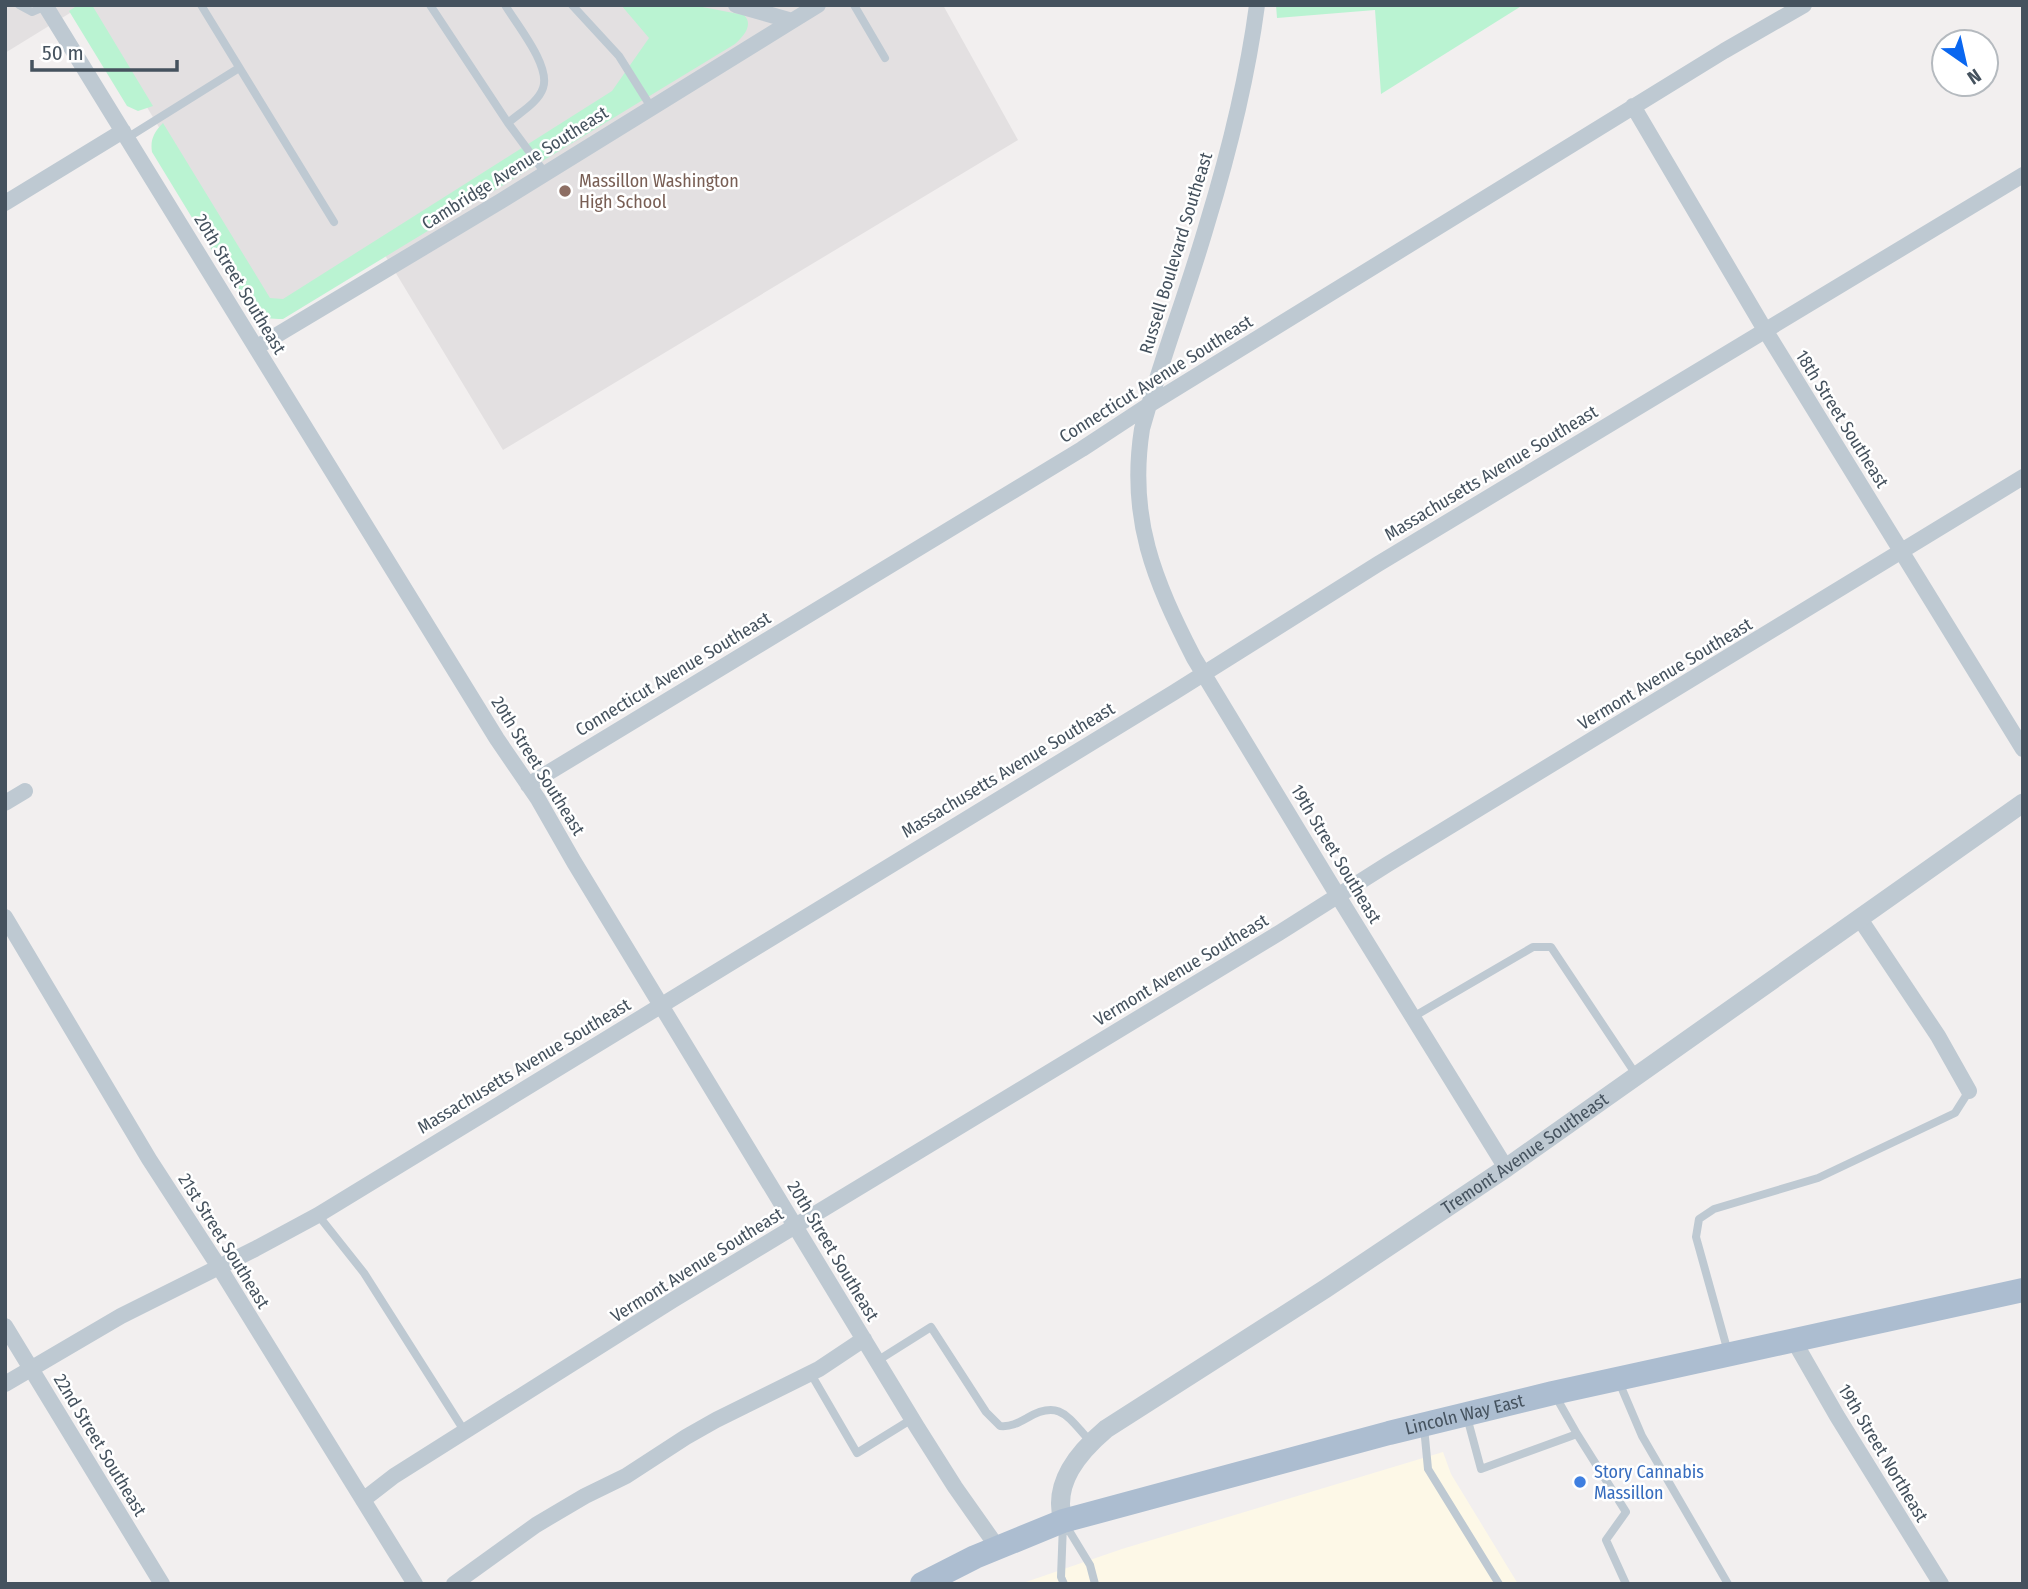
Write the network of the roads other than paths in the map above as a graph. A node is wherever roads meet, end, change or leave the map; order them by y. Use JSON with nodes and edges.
{"nodes":[{"id":1,"x":19,"y":5,"type":"edge"},
{"id":2,"x":201,"y":5,"type":"edge"},
{"id":3,"x":430,"y":5,"type":"edge"},
{"id":4,"x":505,"y":5,"type":"edge"},
{"id":5,"x":572,"y":5,"type":"edge"},
{"id":6,"x":736,"y":5,"type":"edge"},
{"id":7,"x":818,"y":5,"type":"edge"},
{"id":8,"x":854,"y":5,"type":"edge"},
{"id":9,"x":1257,"y":5,"type":"edge"},
{"id":10,"x":1804,"y":5,"type":"edge"},
{"id":11,"x":46,"y":6,"type":"edge"},
{"id":12,"x":792,"y":21,"type":"junction"},
{"id":13,"x":885,"y":58,"type":"dead end"},
{"id":14,"x":239,"y":68,"type":"junction"},
{"id":15,"x":1633,"y":106,"type":"junction"},
{"id":16,"x":651,"y":107,"type":"junction"},
{"id":17,"x":508,"y":122,"type":"junction"},
{"id":18,"x":125,"y":134,"type":"junction"},
{"id":19,"x":545,"y":173,"type":"junction"},
{"id":20,"x":2023,"y":175,"type":"edge"},
{"id":21,"x":5,"y":203,"type":"edge"},
{"id":22,"x":334,"y":222,"type":"dead end"},
{"id":23,"x":1765,"y":330,"type":"junction"},
{"id":24,"x":257,"y":347,"type":"junction"},
{"id":25,"x":1149,"y":405,"type":"junction"},
{"id":26,"x":2023,"y":477,"type":"edge"},
{"id":27,"x":1148,"y":552,"type":"joint"},
{"id":28,"x":1901,"y":552,"type":"junction"},
{"id":29,"x":1203,"y":673,"type":"junction"},
{"id":30,"x":2023,"y":749,"type":"edge"},
{"id":31,"x":528,"y":785,"type":"junction"},
{"id":32,"x":24,"y":791,"type":"dead end"},
{"id":33,"x":5,"y":803,"type":"edge"},
{"id":34,"x":2023,"y":803,"type":"edge"},
{"id":35,"x":1338,"y":896,"type":"junction"},
{"id":36,"x":5,"y":917,"type":"edge"},
{"id":37,"x":1860,"y":919,"type":"junction"},
{"id":38,"x":662,"y":1004,"type":"junction"},
{"id":39,"x":1413,"y":1017,"type":"junction"},
{"id":40,"x":1637,"y":1076,"type":"junction"},
{"id":41,"x":1969,"y":1091,"type":"joint"},
{"id":42,"x":1506,"y":1168,"type":"junction"},
{"id":43,"x":318,"y":1214,"type":"junction"},
{"id":44,"x":796,"y":1227,"type":"junction"},
{"id":45,"x":219,"y":1267,"type":"junction"},
{"id":46,"x":2023,"y":1290,"type":"edge"},
{"id":47,"x":5,"y":1326,"type":"edge"},
{"id":48,"x":864,"y":1339,"type":"junction"},
{"id":49,"x":1794,"y":1341,"type":"junction"},
{"id":50,"x":1728,"y":1355,"type":"junction"},
{"id":51,"x":877,"y":1361,"type":"junction"},
{"id":52,"x":32,"y":1369,"type":"junction"},
{"id":53,"x":811,"y":1374,"type":"junction"},
{"id":54,"x":1618,"y":1379,"type":"junction"},
{"id":55,"x":5,"y":1384,"type":"edge"},
{"id":56,"x":1553,"y":1393,"type":"junction"},
{"id":57,"x":1466,"y":1414,"type":"junction"},
{"id":58,"x":912,"y":1419,"type":"junction"},
{"id":59,"x":1424,"y":1424,"type":"junction"},
{"id":60,"x":465,"y":1432,"type":"junction"},
{"id":61,"x":1577,"y":1434,"type":"junction"},
{"id":62,"x":1091,"y":1443,"type":"junction"},
{"id":63,"x":363,"y":1500,"type":"junction"},
{"id":64,"x":1063,"y":1521,"type":"junction"},
{"id":65,"x":998,"y":1548,"type":"junction"},
{"id":66,"x":162,"y":1584,"type":"edge"},
{"id":67,"x":415,"y":1584,"type":"edge"},
{"id":68,"x":454,"y":1584,"type":"edge"},
{"id":69,"x":922,"y":1584,"type":"edge"},
{"id":70,"x":1064,"y":1584,"type":"edge"},
{"id":71,"x":1095,"y":1584,"type":"edge"},
{"id":72,"x":1499,"y":1584,"type":"edge"},
{"id":73,"x":1626,"y":1584,"type":"edge"},
{"id":74,"x":1728,"y":1584,"type":"edge"},
{"id":75,"x":1941,"y":1584,"type":"edge"}],
"edges":[{"from":1,"to":11,"type":"lane"},
{"from":2,"to":14,"type":"lane"},
{"from":3,"to":17,"type":"lane"},
{"from":4,"to":17,"type":"lane"},
{"from":5,"to":16,"type":"lane"},
{"from":6,"to":12,"type":"street"},
{"from":7,"to":12,"type":"street"},
{"from":8,"to":13,"type":"lane"},
{"from":9,"to":25,"type":"street","name":"Russell Boulevard Southeast"},
{"from":10,"to":15,"type":"street","name":"Connecticut Avenue Southeast"},
{"from":11,"to":18,"type":"street","name":"20th Street Southeast"},
{"from":12,"to":16,"type":"street","name":"Cambridge Avenue Southeast"},
{"from":14,"to":18,"type":"lane"},
{"from":14,"to":22,"type":"lane"},
{"from":15,"to":23,"type":"street","name":"18th Street Southeast"},
{"from":15,"to":25,"type":"street","name":"Connecticut Avenue Southeast"},
{"from":16,"to":19,"type":"street","name":"Cambridge Avenue Southeast"},
{"from":17,"to":19,"type":"lane"},
{"from":18,"to":21,"type":"street"},
{"from":18,"to":24,"type":"street","name":"20th Street Southeast"},
{"from":19,"to":24,"type":"street","name":"Cambridge Avenue Southeast"},
{"from":20,"to":23,"type":"street","name":"Massachusetts Avenue Southeast"},
{"from":23,"to":28,"type":"street","name":"18th Street Southeast"},
{"from":23,"to":29,"type":"street","name":"Massachusetts Avenue Southeast"},
{"from":24,"to":31,"type":"street","name":"20th Street Southeast"},
{"from":25,"to":27,"type":"street","name":"Russell Boulevard Southeast"},
{"from":25,"to":31,"type":"street","name":"Connecticut Avenue Southeast"},
{"from":26,"to":28,"type":"street","name":"Vermont Avenue Southeast"},
{"from":27,"to":29,"type":"street","name":"19th Street Southeast"},
{"from":28,"to":30,"type":"street","name":"18th Street Southeast"},
{"from":28,"to":35,"type":"street","name":"Vermont Avenue Southeast"},
{"from":29,"to":35,"type":"street","name":"19th Street Southeast"},
{"from":29,"to":38,"type":"street","name":"Massachusetts Avenue Southeast"},
{"from":31,"to":38,"type":"street","name":"20th Street Southeast"},
{"from":32,"to":33,"type":"street"},
{"from":34,"to":37,"type":"street","name":"Tremont Avenue Southeast"},
{"from":35,"to":39,"type":"street","name":"19th Street Southeast"},
{"from":35,"to":44,"type":"street","name":"Vermont Avenue Southeast"},
{"from":36,"to":45,"type":"street","name":"21st Street Southeast"},
{"from":37,"to":40,"type":"street","name":"Tremont Avenue Southeast"},
{"from":37,"to":41,"type":"street"},
{"from":38,"to":43,"type":"street","name":"Massachusetts Avenue Southeast"},
{"from":38,"to":44,"type":"street","name":"20th Street Southeast"},
{"from":39,"to":40,"type":"lane"},
{"from":39,"to":42,"type":"street","name":"19th Street Southeast"},
{"from":40,"to":42,"type":"street","name":"Tremont Avenue Southeast"},
{"from":41,"to":50,"type":"lane"},
{"from":42,"to":62,"type":"street","name":"Tremont Avenue Southeast"},
{"from":43,"to":45,"type":"street","name":"Massachusetts Avenue Southeast"},
{"from":43,"to":60,"type":"lane"},
{"from":44,"to":48,"type":"street","name":"20th Street Southeast"},
{"from":44,"to":60,"type":"street","name":"Vermont Avenue Southeast"},
{"from":45,"to":52,"type":"street","name":"Massachusetts Avenue Southeast"},
{"from":45,"to":63,"type":"street","name":"21st Street Southeast"},
{"from":46,"to":49,"type":"main road","name":"Lincoln Way East"},
{"from":47,"to":52,"type":"street","name":"22nd Street Southeast"},
{"from":48,"to":51,"type":"street","name":"20th Street Southeast"},
{"from":48,"to":53,"type":"street"},
{"from":49,"to":50,"type":"main road","name":"Lincoln Way East"},
{"from":49,"to":75,"type":"street","name":"19th Street Northeast"},
{"from":50,"to":54,"type":"main road","name":"Lincoln Way East"},
{"from":51,"to":58,"type":"street","name":"20th Street Southeast"},
{"from":51,"to":62,"type":"lane"},
{"from":52,"to":55,"type":"street","name":"Massachusetts Avenue Southeast"},
{"from":52,"to":66,"type":"street","name":"22nd Street Southeast"},
{"from":53,"to":58,"type":"lane"},
{"from":53,"to":68,"type":"street"},
{"from":54,"to":56,"type":"main road","name":"Lincoln Way East"},
{"from":54,"to":74,"type":"lane"},
{"from":56,"to":57,"type":"main road","name":"Lincoln Way East"},
{"from":56,"to":61,"type":"lane"},
{"from":57,"to":59,"type":"main road","name":"Lincoln Way East"},
{"from":57,"to":61,"type":"lane"},
{"from":58,"to":65,"type":"street","name":"20th Street Southeast"},
{"from":59,"to":64,"type":"main road","name":"Lincoln Way East"},
{"from":59,"to":72,"type":"lane"},
{"from":60,"to":63,"type":"street","name":"Vermont Avenue Southeast"},
{"from":61,"to":73,"type":"lane"},
{"from":62,"to":64,"type":"street","name":"Tremont Avenue Southeast"},
{"from":63,"to":67,"type":"street","name":"21st Street Southeast"},
{"from":64,"to":65,"type":"main road","name":"Lincoln Way East"},
{"from":64,"to":70,"type":"lane"},
{"from":64,"to":71,"type":"lane"},
{"from":65,"to":69,"type":"main road","name":"Lincoln Way East"}]}
